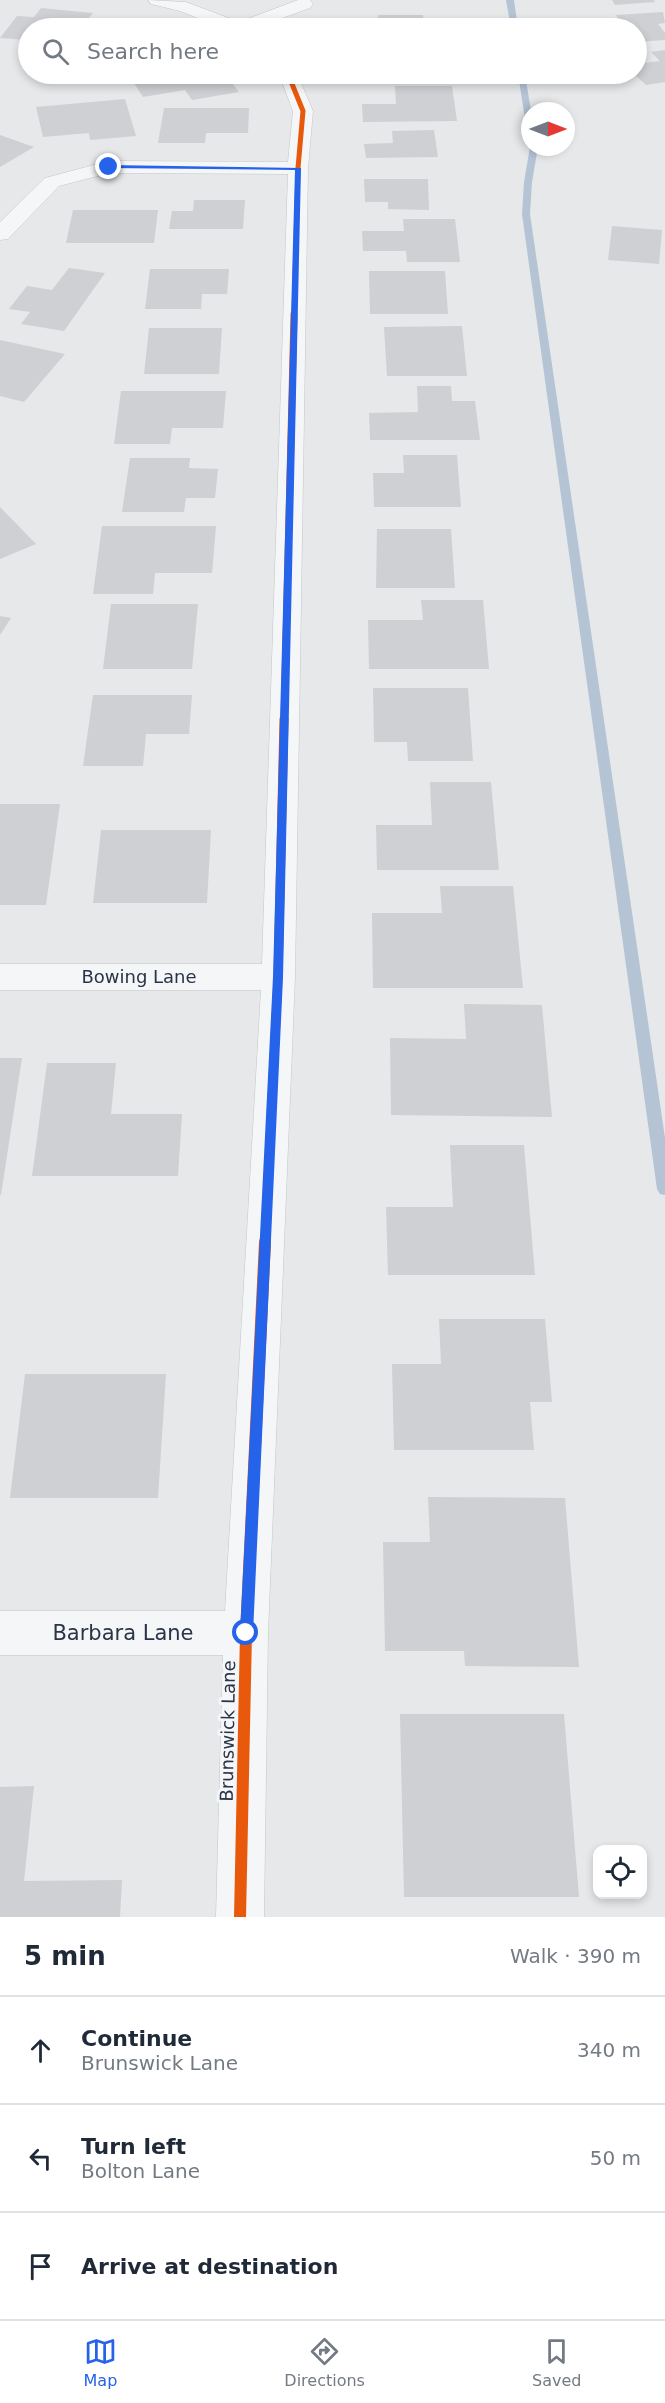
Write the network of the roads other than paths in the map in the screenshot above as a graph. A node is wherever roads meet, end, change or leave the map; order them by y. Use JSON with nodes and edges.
{"nodes":[{"id":1,"x":157,"y":0,"type":"edge"},
{"id":2,"x":304,"y":4,"type":"dead end"},
{"id":3,"x":214,"y":18,"type":"edge"},
{"id":4,"x":266,"y":18,"type":"edge"},
{"id":5,"x":292,"y":84,"type":"edge"},
{"id":6,"x":298,"y":168,"type":"junction"},
{"id":7,"x":0,"y":234,"type":"edge"},
{"id":8,"x":0,"y":976,"type":"edge"},
{"id":9,"x":278,"y":977,"type":"junction"},
{"id":10,"x":0,"y":1633,"type":"edge"},
{"id":11,"x":246,"y":1633,"type":"junction"},
{"id":12,"x":240,"y":1917,"type":"edge"}],
"edges":[{"from":1,"to":3,"type":"street"},
{"from":2,"to":4,"type":"street"},
{"from":5,"to":6,"type":"street","name":"Brunswick Lane"},
{"from":6,"to":7,"type":"street"},
{"from":6,"to":9,"type":"street","name":"Brunswick Lane"},
{"from":8,"to":9,"type":"street","name":"Bowing Lane"},
{"from":9,"to":11,"type":"street","name":"Brunswick Lane"},
{"from":10,"to":11,"type":"street","name":"Barbara Lane"},
{"from":11,"to":12,"type":"street","name":"Brunswick Lane"}]}
